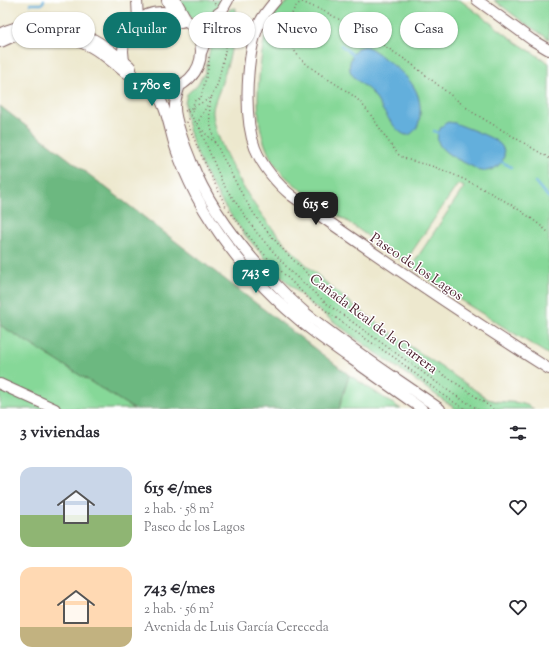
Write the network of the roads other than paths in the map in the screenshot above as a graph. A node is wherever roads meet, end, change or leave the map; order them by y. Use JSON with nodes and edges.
{"nodes":[{"id":1,"x":137,"y":0,"type":"edge"},
{"id":2,"x":171,"y":0,"type":"edge"},
{"id":3,"x":276,"y":0,"type":"edge"},
{"id":4,"x":477,"y":0,"type":"edge"},
{"id":5,"x":224,"y":6,"type":"edge"},
{"id":6,"x":138,"y":12,"type":"edge"},
{"id":7,"x":181,"y":18,"type":"edge"},
{"id":8,"x":185,"y":20,"type":"junction"},
{"id":9,"x":0,"y":38,"type":"edge"},
{"id":10,"x":123,"y":48,"type":"edge"},
{"id":11,"x":549,"y":50,"type":"edge"},
{"id":12,"x":205,"y":55,"type":"junction"},
{"id":13,"x":127,"y":69,"type":"junction"},
{"id":14,"x":180,"y":85,"type":"junction"},
{"id":15,"x":152,"y":88,"type":"junction"},
{"id":16,"x":549,"y":369,"type":"edge"},
{"id":17,"x":0,"y":384,"type":"edge"},
{"id":18,"x":55,"y":409,"type":"edge"},
{"id":19,"x":422,"y":409,"type":"edge"},
{"id":20,"x":440,"y":409,"type":"edge"}],
"edges":[{"from":1,"to":6,"type":"street"},
{"from":2,"to":8,"type":"highway"},
{"from":3,"to":16,"type":"street","name":"Paseo de los Lagos"},
{"from":4,"to":11,"type":"street"},
{"from":5,"to":8,"type":"street"},
{"from":5,"to":12,"type":"street"},
{"from":7,"to":8,"type":"street"},
{"from":8,"to":12,"type":"street"},
{"from":9,"to":13,"type":"highway"},
{"from":10,"to":13,"type":"street"},
{"from":12,"to":14,"type":"street"},
{"from":13,"to":15,"type":"street"},
{"from":14,"to":15,"type":"street"},
{"from":14,"to":20,"type":"street"},
{"from":15,"to":19,"type":"street"},
{"from":17,"to":18,"type":"street"}]}
